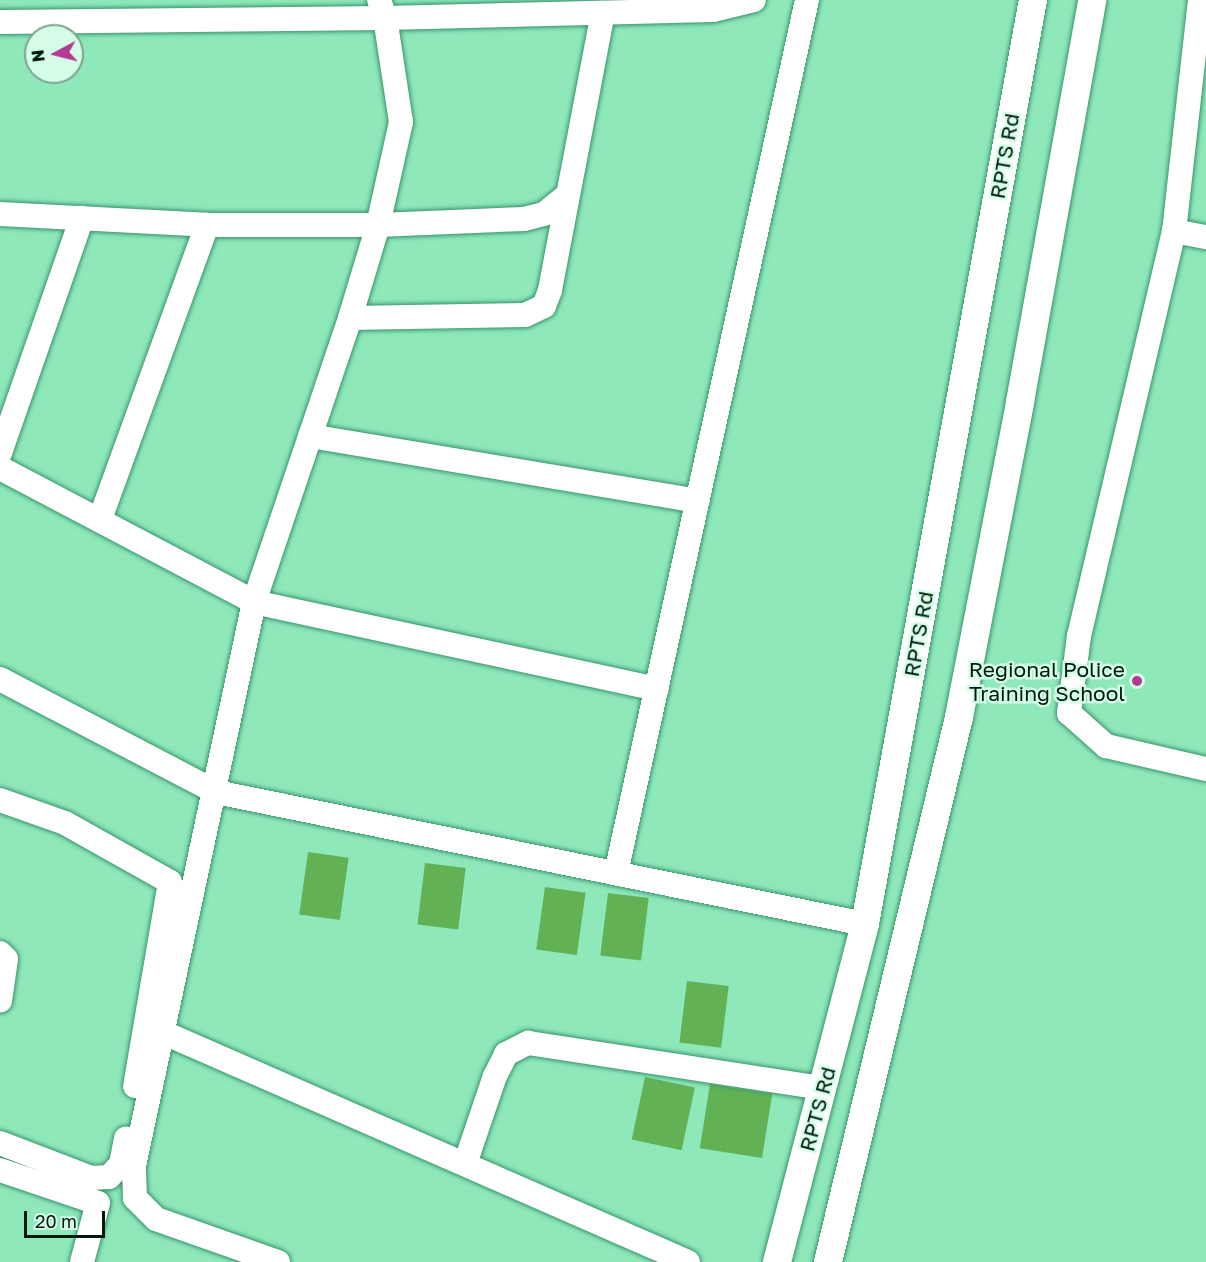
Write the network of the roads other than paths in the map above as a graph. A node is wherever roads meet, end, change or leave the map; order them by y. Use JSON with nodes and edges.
{"nodes":[{"id":1,"x":754,"y":0,"type":"edge"},
{"id":2,"x":807,"y":0,"type":"edge"},
{"id":3,"x":1033,"y":0,"type":"edge"},
{"id":4,"x":1092,"y":0,"type":"edge"},
{"id":5,"x":1200,"y":0,"type":"edge"},
{"id":6,"x":712,"y":5,"type":"edge"},
{"id":7,"x":382,"y":9,"type":"edge"},
{"id":8,"x":51,"y":11,"type":"edge"},
{"id":9,"x":603,"y":13,"type":"junction"},
{"id":10,"x":0,"y":22,"type":"edge"},
{"id":11,"x":566,"y":196,"type":"junction"},
{"id":12,"x":0,"y":214,"type":"edge"},
{"id":13,"x":82,"y":218,"type":"junction"},
{"id":14,"x":207,"y":225,"type":"junction"},
{"id":15,"x":378,"y":225,"type":"junction"},
{"id":16,"x":1174,"y":231,"type":"junction"},
{"id":17,"x":1206,"y":237,"type":"edge"},
{"id":18,"x":350,"y":318,"type":"junction"},
{"id":19,"x":310,"y":436,"type":"junction"},
{"id":20,"x":0,"y":453,"type":"edge"},
{"id":21,"x":0,"y":468,"type":"edge"},
{"id":22,"x":698,"y":501,"type":"junction"},
{"id":23,"x":100,"y":519,"type":"junction"},
{"id":24,"x":254,"y":602,"type":"junction"},
{"id":25,"x":0,"y":679,"type":"edge"},
{"id":26,"x":657,"y":689,"type":"junction"},
{"id":27,"x":1206,"y":769,"type":"edge"},
{"id":28,"x":216,"y":792,"type":"junction"},
{"id":29,"x":0,"y":800,"type":"edge"},
{"id":30,"x":616,"y":873,"type":"junction"},
{"id":31,"x":179,"y":904,"type":"junction"},
{"id":32,"x":865,"y":924,"type":"junction"},
{"id":33,"x":0,"y":953,"type":"edge"},
{"id":34,"x":0,"y":1001,"type":"edge"},
{"id":35,"x":154,"y":1030,"type":"junction"},
{"id":36,"x":822,"y":1088,"type":"junction"},
{"id":37,"x":0,"y":1143,"type":"edge"},
{"id":38,"x":465,"y":1164,"type":"junction"},
{"id":39,"x":0,"y":1170,"type":"edge"},
{"id":40,"x":82,"y":1262,"type":"edge"},
{"id":41,"x":278,"y":1262,"type":"edge"},
{"id":42,"x":777,"y":1262,"type":"edge"},
{"id":43,"x":828,"y":1262,"type":"edge"}],
"edges":[{"from":1,"to":6,"type":"street"},
{"from":2,"to":22,"type":"street"},
{"from":3,"to":32,"type":"street","name":"RPTS Rd"},
{"from":4,"to":43,"type":"street"},
{"from":5,"to":16,"type":"street"},
{"from":6,"to":9,"type":"street"},
{"from":7,"to":8,"type":"street"},
{"from":7,"to":9,"type":"street"},
{"from":7,"to":15,"type":"street"},
{"from":8,"to":10,"type":"street"},
{"from":9,"to":11,"type":"street"},
{"from":11,"to":15,"type":"street"},
{"from":11,"to":18,"type":"street"},
{"from":12,"to":13,"type":"street"},
{"from":13,"to":14,"type":"street"},
{"from":13,"to":20,"type":"street"},
{"from":14,"to":15,"type":"street"},
{"from":14,"to":23,"type":"street"},
{"from":15,"to":18,"type":"street"},
{"from":16,"to":17,"type":"street"},
{"from":16,"to":27,"type":"street"},
{"from":18,"to":19,"type":"street"},
{"from":19,"to":22,"type":"street"},
{"from":19,"to":24,"type":"street"},
{"from":21,"to":23,"type":"street"},
{"from":22,"to":26,"type":"street"},
{"from":23,"to":24,"type":"street"},
{"from":24,"to":26,"type":"street"},
{"from":24,"to":28,"type":"street"},
{"from":25,"to":28,"type":"street"},
{"from":26,"to":30,"type":"street"},
{"from":28,"to":30,"type":"street"},
{"from":28,"to":31,"type":"street"},
{"from":29,"to":31,"type":"street"},
{"from":30,"to":32,"type":"street"},
{"from":31,"to":35,"type":"street"},
{"from":32,"to":36,"type":"street","name":"RPTS Rd"},
{"from":33,"to":34,"type":"street"},
{"from":35,"to":37,"type":"street"},
{"from":35,"to":38,"type":"street"},
{"from":35,"to":38,"type":"street"},
{"from":35,"to":41,"type":"street"},
{"from":36,"to":38,"type":"street"},
{"from":36,"to":42,"type":"street","name":"RPTS Rd"},
{"from":39,"to":40,"type":"street"}]}
